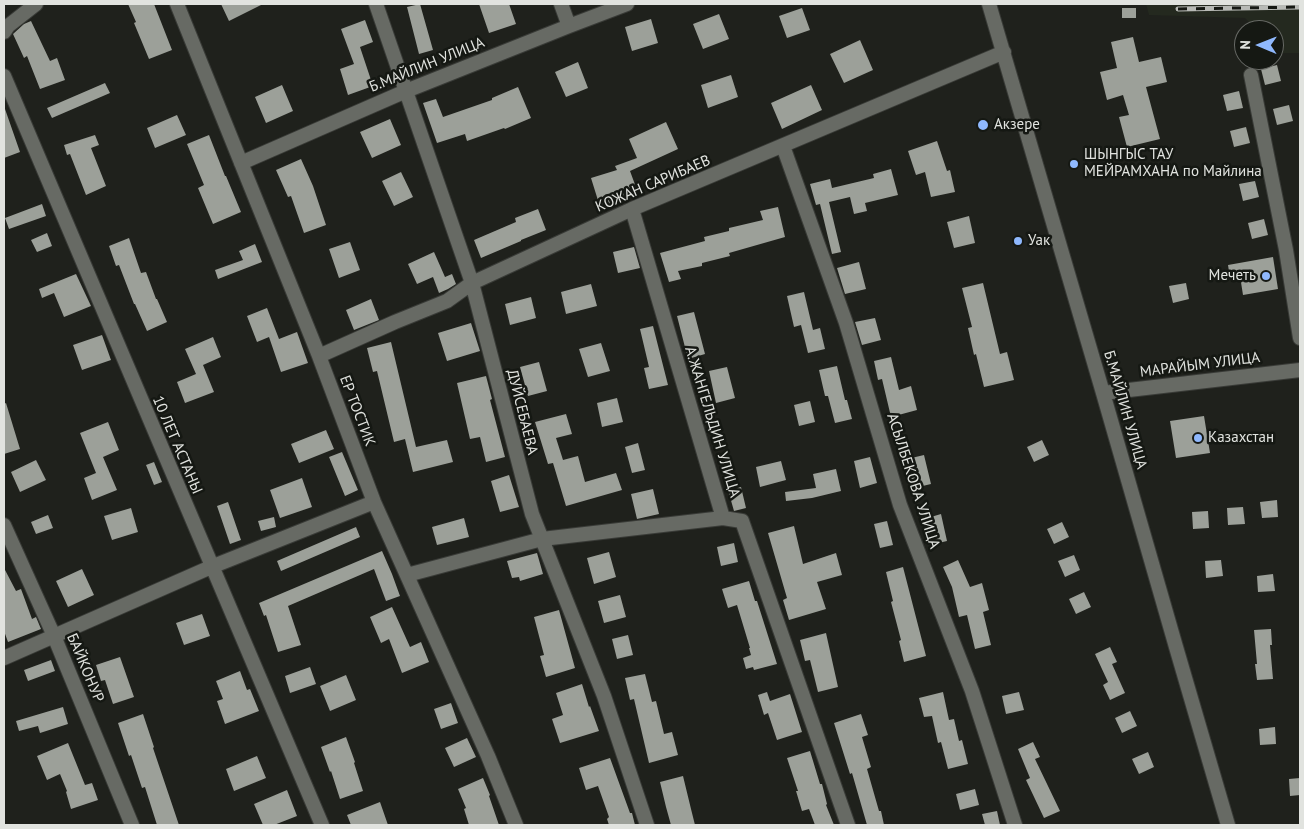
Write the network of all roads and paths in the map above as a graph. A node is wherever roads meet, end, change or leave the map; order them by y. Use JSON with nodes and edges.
{"nodes":[{"id":1,"x":36,"y":4,"type":"edge"},
{"id":2,"x":177,"y":4,"type":"edge"},
{"id":3,"x":376,"y":4,"type":"edge"},
{"id":4,"x":561,"y":4,"type":"edge"},
{"id":5,"x":627,"y":4,"type":"edge"},
{"id":6,"x":989,"y":4,"type":"edge"},
{"id":7,"x":569,"y":26,"type":"junction"},
{"id":8,"x":4,"y":32,"type":"edge"},
{"id":9,"x":1004,"y":52,"type":"junction"},
{"id":10,"x":1251,"y":75,"type":"dead end"},
{"id":11,"x":4,"y":76,"type":"edge"},
{"id":12,"x":406,"y":90,"type":"junction"},
{"id":13,"x":783,"y":146,"type":"junction"},
{"id":14,"x":241,"y":163,"type":"junction"},
{"id":15,"x":632,"y":209,"type":"junction"},
{"id":16,"x":472,"y":283,"type":"junction"},
{"id":17,"x":1300,"y":338,"type":"edge"},
{"id":18,"x":320,"y":356,"type":"junction"},
{"id":19,"x":1300,"y":370,"type":"edge"},
{"id":20,"x":1104,"y":393,"type":"junction"},
{"id":21,"x":374,"y":502,"type":"junction"},
{"id":22,"x":723,"y":518,"type":"junction"},
{"id":23,"x":4,"y":525,"type":"edge"},
{"id":24,"x":542,"y":539,"type":"junction"},
{"id":25,"x":212,"y":567,"type":"junction"},
{"id":26,"x":407,"y":575,"type":"junction"},
{"id":27,"x":54,"y":636,"type":"junction"},
{"id":28,"x":4,"y":658,"type":"edge"},
{"id":29,"x":132,"y":825,"type":"edge"},
{"id":30,"x":322,"y":825,"type":"edge"},
{"id":31,"x":516,"y":825,"type":"edge"},
{"id":32,"x":647,"y":825,"type":"edge"},
{"id":33,"x":848,"y":825,"type":"edge"},
{"id":34,"x":1015,"y":825,"type":"edge"},
{"id":35,"x":1228,"y":825,"type":"edge"}],
"edges":[{"from":1,"to":8,"type":"street"},
{"from":2,"to":14,"type":"street","name":"ЕР ТОСТИК"},
{"from":3,"to":12,"type":"street","name":"ДУЙСЕБАЕВА"},
{"from":4,"to":7,"type":"street"},
{"from":5,"to":7,"type":"street","name":"Б.МАЙЛИН УЛИЦА"},
{"from":6,"to":9,"type":"street","name":"Б.МАЙЛИН УЛИЦА"},
{"from":7,"to":12,"type":"street","name":"Б.МАЙЛИН УЛИЦА"},
{"from":9,"to":13,"type":"street","name":"КОЖАН САРИБАЕВ"},
{"from":9,"to":20,"type":"street","name":"Б.МАЙЛИН УЛИЦА"},
{"from":10,"to":17,"type":"street"},
{"from":11,"to":25,"type":"street","name":"10 ЛЕТ АСТАНЫ"},
{"from":12,"to":14,"type":"street","name":"Б.МАЙЛИН УЛИЦА"},
{"from":12,"to":16,"type":"street","name":"ДУЙСЕБАЕВА"},
{"from":13,"to":15,"type":"street","name":"КОЖАН САРИБАЕВ"},
{"from":13,"to":34,"type":"street","name":"АСЫЛБЕКОВА УЛИЦА"},
{"from":14,"to":18,"type":"street","name":"ЕР ТОСТИК"},
{"from":15,"to":16,"type":"street","name":"КОЖАН САРИБАЕВ"},
{"from":15,"to":22,"type":"street","name":"А.ЖАНГЕЛЬДИН УЛИЦА"},
{"from":16,"to":18,"type":"street","name":"КОЖАН САРИБАЕВ"},
{"from":16,"to":24,"type":"street","name":"ДУЙСЕБАЕВА"},
{"from":18,"to":21,"type":"street","name":"ЕР ТОСТИК"},
{"from":19,"to":20,"type":"street","name":"МАРАЙЫМ УЛИЦА"},
{"from":20,"to":35,"type":"street","name":"Б.МАЙЛИН УЛИЦА"},
{"from":21,"to":25,"type":"street"},
{"from":21,"to":26,"type":"street","name":"ЕР ТОСТИК"},
{"from":22,"to":24,"type":"street"},
{"from":22,"to":33,"type":"street","name":"А.ЖАНГЕЛЬДИН УЛИЦА"},
{"from":23,"to":27,"type":"street","name":"БАЙКОНУР"},
{"from":24,"to":26,"type":"street"},
{"from":24,"to":32,"type":"street","name":"ДУЙСЕБАЕВА"},
{"from":25,"to":27,"type":"street"},
{"from":25,"to":30,"type":"street","name":"10 ЛЕТ АСТАНЫ"},
{"from":26,"to":31,"type":"street","name":"ЕР ТОСТИК"},
{"from":27,"to":28,"type":"street"},
{"from":27,"to":29,"type":"street","name":"БАЙКОНУР"}]}
